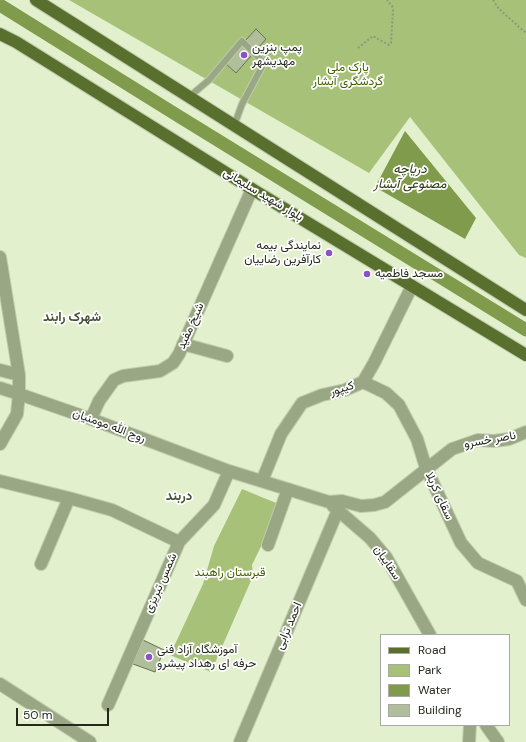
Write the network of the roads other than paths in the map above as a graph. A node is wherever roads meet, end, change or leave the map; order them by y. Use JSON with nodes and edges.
{"nodes":[{"id":1,"x":36,"y":0,"type":"edge"},
{"id":2,"x":0,"y":30,"type":"edge"},
{"id":3,"x":0,"y":34,"type":"edge"},
{"id":4,"x":16,"y":42,"type":"junction"},
{"id":5,"x":189,"y":97,"type":"junction"},
{"id":6,"x":234,"y":126,"type":"junction"},
{"id":7,"x":252,"y":189,"type":"junction"},
{"id":8,"x":0,"y":257,"type":"edge"},
{"id":9,"x":412,"y":286,"type":"junction"},
{"id":10,"x":526,"y":310,"type":"edge"},
{"id":11,"x":183,"y":344,"type":"junction"},
{"id":12,"x":526,"y":355,"type":"edge"},
{"id":13,"x":227,"y":356,"type":"dead end"},
{"id":14,"x":0,"y":370,"type":"edge"},
{"id":15,"x":19,"y":375,"type":"junction"},
{"id":16,"x":363,"y":382,"type":"junction"},
{"id":17,"x":0,"y":390,"type":"edge"},
{"id":18,"x":19,"y":394,"type":"junction"},
{"id":19,"x":90,"y":419,"type":"junction"},
{"id":20,"x":526,"y":432,"type":"edge"},
{"id":21,"x":0,"y":444,"type":"edge"},
{"id":22,"x":426,"y":468,"type":"junction"},
{"id":23,"x":229,"y":471,"type":"junction"},
{"id":24,"x":0,"y":481,"type":"edge"},
{"id":25,"x":262,"y":481,"type":"junction"},
{"id":26,"x":288,"y":489,"type":"junction"},
{"id":27,"x":69,"y":498,"type":"junction"},
{"id":28,"x":329,"y":502,"type":"junction"},
{"id":29,"x":338,"y":510,"type":"junction"},
{"id":30,"x":179,"y":542,"type":"junction"},
{"id":31,"x":268,"y":545,"type":"dead end"},
{"id":32,"x":41,"y":564,"type":"dead end"},
{"id":33,"x":526,"y":600,"type":"edge"},
{"id":34,"x":429,"y":634,"type":"edge"},
{"id":35,"x":0,"y":684,"type":"edge"},
{"id":36,"x":108,"y":705,"type":"dead end"},
{"id":37,"x":470,"y":726,"type":"edge"},
{"id":38,"x":487,"y":726,"type":"edge"},
{"id":39,"x":90,"y":742,"type":"edge"},
{"id":40,"x":240,"y":742,"type":"edge"},
{"id":41,"x":469,"y":742,"type":"edge"},
{"id":42,"x":498,"y":742,"type":"edge"}],
"edges":[{"from":1,"to":5,"type":"main road"},
{"from":2,"to":4,"type":"main road"},
{"from":3,"to":4,"type":"main road","name":"بلوار شهید سلیمانی"},
{"from":4,"to":7,"type":"main road","name":"بلوار شهید سلیمانی"},
{"from":5,"to":6,"type":"main road"},
{"from":5,"to":6,"type":"lane"},
{"from":6,"to":10,"type":"main road"},
{"from":7,"to":9,"type":"main road","name":"بلوار شهید سلیمانی"},
{"from":7,"to":11,"type":"street","name":"شیخ مفید"},
{"from":8,"to":15,"type":"street"},
{"from":9,"to":12,"type":"main road","name":"بلوار شهید سلیمانی"},
{"from":9,"to":16,"type":"street","name":"کیپور"},
{"from":11,"to":13,"type":"street"},
{"from":11,"to":19,"type":"street","name":"شیخ مفید"},
{"from":14,"to":15,"type":"street"},
{"from":15,"to":18,"type":"street"},
{"from":16,"to":22,"type":"street","name":"سقای کربلا"},
{"from":16,"to":25,"type":"street","name":"کیپور"},
{"from":17,"to":18,"type":"street","name":"روح الله مومنیان"},
{"from":18,"to":19,"type":"street","name":"روح الله مومنیان"},
{"from":18,"to":21,"type":"street"},
{"from":19,"to":23,"type":"street","name":"روح الله مومنیان"},
{"from":20,"to":22,"type":"street","name":"ناصر خسرو"},
{"from":22,"to":28,"type":"street","name":"ناصر خسرو"},
{"from":22,"to":33,"type":"street","name":"سقای کربلا"},
{"from":23,"to":25,"type":"street","name":"روح الله مومنیان"},
{"from":23,"to":30,"type":"street","name":"شمس تبریزی"},
{"from":24,"to":27,"type":"street"},
{"from":25,"to":26,"type":"street","name":"روح الله مومنیان"},
{"from":26,"to":28,"type":"street","name":"روح الله مومنیان"},
{"from":26,"to":31,"type":"street"},
{"from":27,"to":30,"type":"street"},
{"from":27,"to":32,"type":"street"},
{"from":28,"to":29,"type":"street","name":"سقاییان"},
{"from":29,"to":34,"type":"street","name":"سقاییان"},
{"from":29,"to":40,"type":"street","name":"احمد ترابی"},
{"from":30,"to":36,"type":"street","name":"شمس تبریزی"},
{"from":35,"to":39,"type":"street"},
{"from":37,"to":41,"type":"street"},
{"from":38,"to":42,"type":"street"}]}
